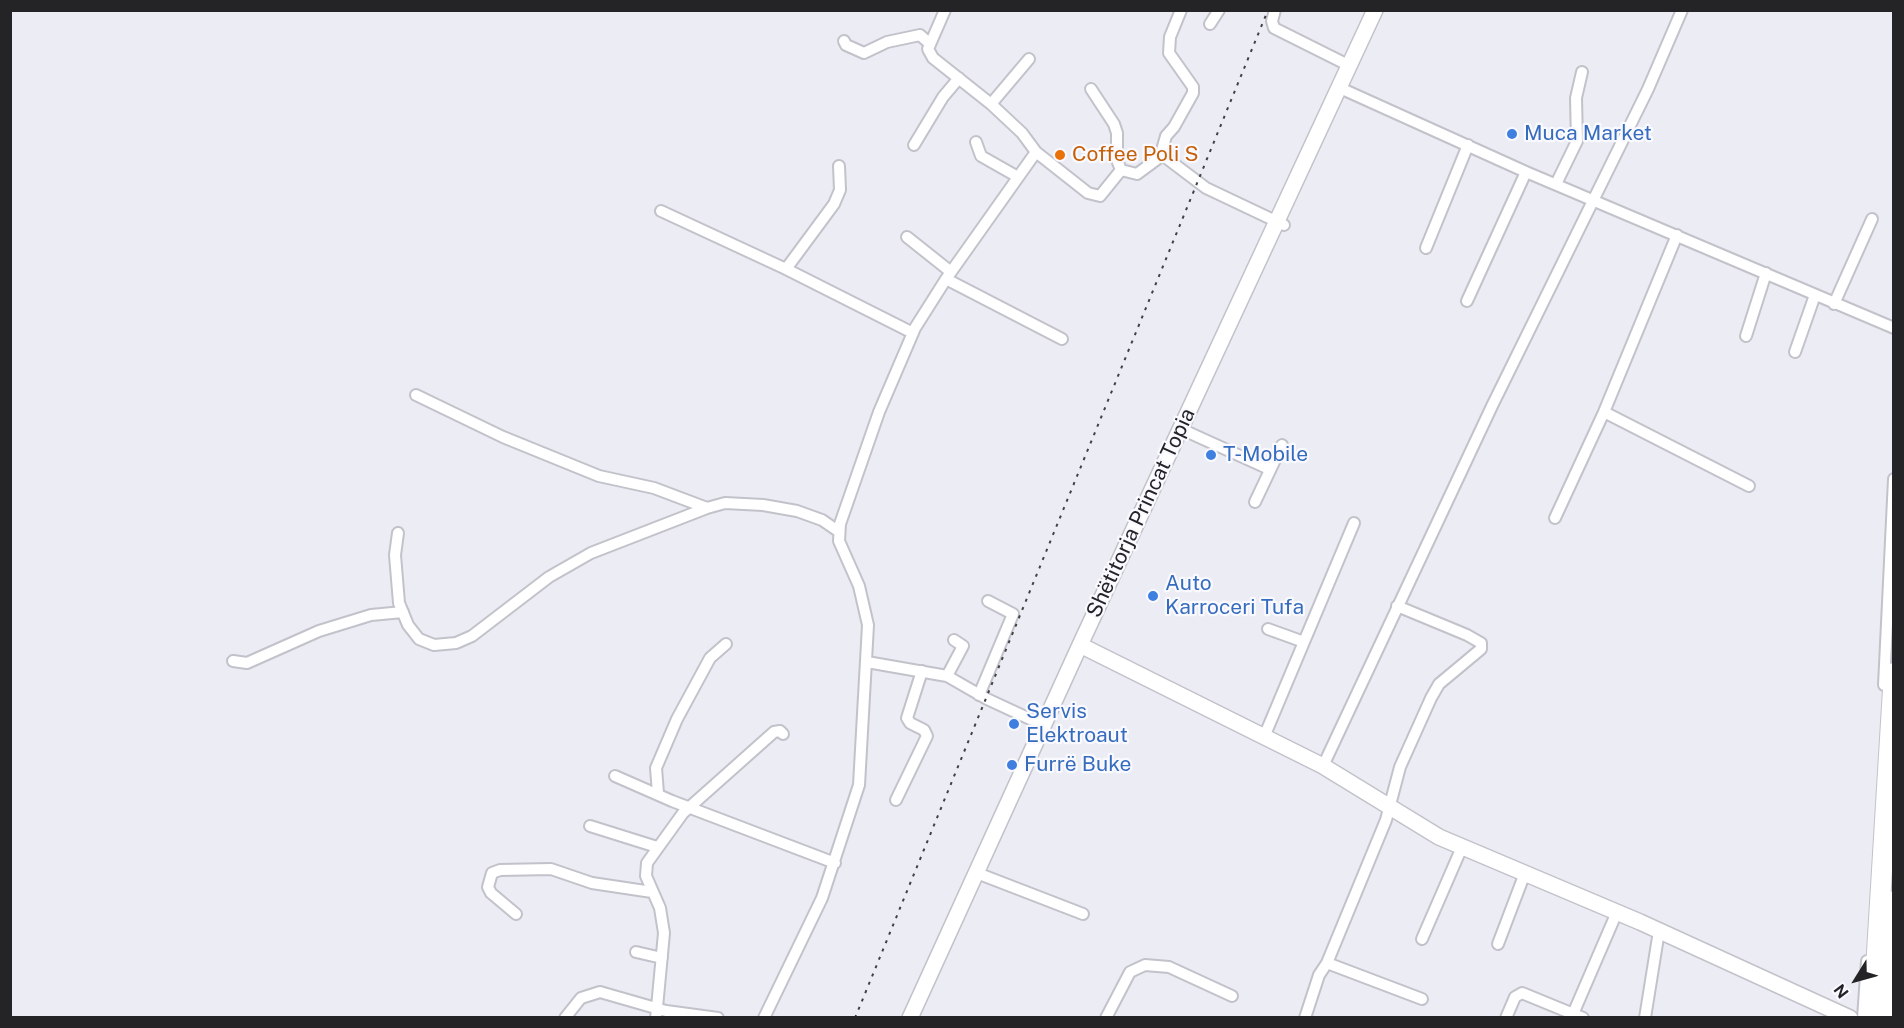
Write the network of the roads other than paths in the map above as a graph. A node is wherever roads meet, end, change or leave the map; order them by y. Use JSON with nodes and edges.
{"nodes":[{"id":1,"x":945,"y":10,"type":"edge"},
{"id":2,"x":1181,"y":10,"type":"edge"},
{"id":3,"x":1219,"y":10,"type":"edge"},
{"id":4,"x":1275,"y":10,"type":"edge"},
{"id":5,"x":1376,"y":10,"type":"edge"},
{"id":6,"x":1682,"y":10,"type":"edge"},
{"id":7,"x":1210,"y":24,"type":"dead end"},
{"id":8,"x":844,"y":41,"type":"dead end"},
{"id":9,"x":930,"y":44,"type":"junction"},
{"id":10,"x":1029,"y":59,"type":"dead end"},
{"id":11,"x":1350,"y":66,"type":"junction"},
{"id":12,"x":1582,"y":72,"type":"dead end"},
{"id":13,"x":959,"y":78,"type":"junction"},
{"id":14,"x":1340,"y":88,"type":"junction"},
{"id":15,"x":1091,"y":89,"type":"dead end"},
{"id":16,"x":991,"y":104,"type":"junction"},
{"id":17,"x":976,"y":142,"type":"dead end"},
{"id":18,"x":1468,"y":145,"type":"junction"},
{"id":19,"x":914,"y":146,"type":"dead end"},
{"id":20,"x":1036,"y":152,"type":"junction"},
{"id":21,"x":1160,"y":157,"type":"junction"},
{"id":22,"x":839,"y":166,"type":"dead end"},
{"id":23,"x":1121,"y":170,"type":"junction"},
{"id":24,"x":1527,"y":172,"type":"junction"},
{"id":25,"x":1018,"y":177,"type":"junction"},
{"id":26,"x":1556,"y":184,"type":"junction"},
{"id":27,"x":1592,"y":198,"type":"junction"},
{"id":28,"x":661,"y":211,"type":"dead end"},
{"id":29,"x":1872,"y":219,"type":"dead end"},
{"id":30,"x":1281,"y":224,"type":"junction"},
{"id":31,"x":1677,"y":235,"type":"junction"},
{"id":32,"x":907,"y":237,"type":"dead end"},
{"id":33,"x":1426,"y":249,"type":"dead end"},
{"id":34,"x":786,"y":269,"type":"junction"},
{"id":35,"x":1766,"y":273,"type":"junction"},
{"id":36,"x":948,"y":275,"type":"junction"},
{"id":37,"x":1815,"y":295,"type":"junction"},
{"id":38,"x":1467,"y":301,"type":"dead end"},
{"id":39,"x":1834,"y":303,"type":"junction"},
{"id":40,"x":1893,"y":328,"type":"edge"},
{"id":41,"x":913,"y":333,"type":"junction"},
{"id":42,"x":1746,"y":336,"type":"dead end"},
{"id":43,"x":1062,"y":339,"type":"dead end"},
{"id":44,"x":1795,"y":352,"type":"dead end"},
{"id":45,"x":416,"y":395,"type":"dead end"},
{"id":46,"x":1604,"y":412,"type":"junction"},
{"id":47,"x":1181,"y":429,"type":"junction"},
{"id":48,"x":1282,"y":445,"type":"dead end"},
{"id":49,"x":1269,"y":469,"type":"junction"},
{"id":50,"x":1893,"y":479,"type":"edge"},
{"id":51,"x":1749,"y":486,"type":"dead end"},
{"id":52,"x":1255,"y":502,"type":"dead end"},
{"id":53,"x":707,"y":508,"type":"junction"},
{"id":54,"x":1555,"y":518,"type":"dead end"},
{"id":55,"x":1354,"y":524,"type":"dead end"},
{"id":56,"x":838,"y":531,"type":"junction"},
{"id":57,"x":398,"y":533,"type":"dead end"},
{"id":58,"x":988,"y":601,"type":"dead end"},
{"id":59,"x":1397,"y":606,"type":"junction"},
{"id":60,"x":403,"y":612,"type":"junction"},
{"id":61,"x":1268,"y":629,"type":"dead end"},
{"id":62,"x":954,"y":640,"type":"dead end"},
{"id":63,"x":1304,"y":642,"type":"junction"},
{"id":64,"x":726,"y":644,"type":"dead end"},
{"id":65,"x":1080,"y":645,"type":"junction"},
{"id":66,"x":233,"y":661,"type":"dead end"},
{"id":67,"x":867,"y":662,"type":"junction"},
{"id":68,"x":922,"y":671,"type":"junction"},
{"id":69,"x":1893,"y":673,"type":"edge"},
{"id":70,"x":947,"y":676,"type":"junction"},
{"id":71,"x":979,"y":694,"type":"junction"},
{"id":72,"x":1043,"y":725,"type":"junction"},
{"id":73,"x":783,"y":734,"type":"dead end"},
{"id":74,"x":1264,"y":737,"type":"junction"},
{"id":75,"x":1323,"y":766,"type":"junction"},
{"id":76,"x":615,"y":776,"type":"dead end"},
{"id":77,"x":657,"y":793,"type":"junction"},
{"id":78,"x":896,"y":800,"type":"dead end"},
{"id":79,"x":1388,"y":807,"type":"junction"},
{"id":80,"x":691,"y":808,"type":"junction"},
{"id":81,"x":590,"y":826,"type":"dead end"},
{"id":82,"x":657,"y":847,"type":"junction"},
{"id":83,"x":1462,"y":847,"type":"junction"},
{"id":84,"x":835,"y":863,"type":"junction"},
{"id":85,"x":1525,"y":873,"type":"junction"},
{"id":86,"x":982,"y":874,"type":"dead end"},
{"id":87,"x":652,"y":892,"type":"junction"},
{"id":88,"x":1893,"y":902,"type":"edge"},
{"id":89,"x":1617,"y":912,"type":"junction"},
{"id":90,"x":516,"y":914,"type":"dead end"},
{"id":91,"x":1083,"y":914,"type":"dead end"},
{"id":92,"x":1659,"y":931,"type":"junction"},
{"id":93,"x":1422,"y":939,"type":"dead end"},
{"id":94,"x":1498,"y":944,"type":"dead end"},
{"id":95,"x":636,"y":952,"type":"dead end"},
{"id":96,"x":662,"y":958,"type":"junction"},
{"id":97,"x":1328,"y":963,"type":"junction"},
{"id":98,"x":1232,"y":996,"type":"dead end"},
{"id":99,"x":1422,"y":999,"type":"dead end"},
{"id":100,"x":658,"y":1013,"type":"edge"},
{"id":101,"x":1578,"y":1016,"type":"edge"},
{"id":102,"x":565,"y":1017,"type":"edge"},
{"id":103,"x":718,"y":1017,"type":"edge"},
{"id":104,"x":764,"y":1017,"type":"edge"},
{"id":105,"x":910,"y":1017,"type":"edge"},
{"id":106,"x":1106,"y":1017,"type":"edge"},
{"id":107,"x":1305,"y":1017,"type":"edge"},
{"id":108,"x":1506,"y":1017,"type":"edge"},
{"id":109,"x":1645,"y":1017,"type":"edge"},
{"id":110,"x":1850,"y":1017,"type":"edge"},
{"id":111,"x":1863,"y":1017,"type":"edge"},
{"id":112,"x":1873,"y":1017,"type":"edge"},
{"id":113,"x":1887,"y":1017,"type":"edge"}],
"edges":[{"from":1,"to":9,"type":"street"},
{"from":2,"to":21,"type":"street"},
{"from":3,"to":7,"type":"street"},
{"from":4,"to":11,"type":"street"},
{"from":5,"to":11,"type":"main road","name":"Shëtitorja Princat Topia"},
{"from":6,"to":27,"type":"street"},
{"from":8,"to":9,"type":"street"},
{"from":9,"to":13,"type":"street"},
{"from":10,"to":16,"type":"street"},
{"from":11,"to":14,"type":"main road","name":"Shëtitorja Princat Topia"},
{"from":12,"to":26,"type":"street"},
{"from":13,"to":16,"type":"street"},
{"from":13,"to":19,"type":"street"},
{"from":14,"to":18,"type":"street"},
{"from":14,"to":30,"type":"main road","name":"Shëtitorja Princat Topia"},
{"from":15,"to":23,"type":"street"},
{"from":16,"to":20,"type":"street"},
{"from":17,"to":25,"type":"street"},
{"from":18,"to":24,"type":"street"},
{"from":18,"to":33,"type":"street"},
{"from":20,"to":23,"type":"street"},
{"from":20,"to":25,"type":"street"},
{"from":21,"to":23,"type":"street"},
{"from":21,"to":30,"type":"street"},
{"from":22,"to":34,"type":"street"},
{"from":24,"to":26,"type":"street"},
{"from":24,"to":38,"type":"street"},
{"from":25,"to":36,"type":"street"},
{"from":26,"to":27,"type":"street"},
{"from":27,"to":31,"type":"street"},
{"from":27,"to":59,"type":"street"},
{"from":28,"to":34,"type":"street"},
{"from":29,"to":39,"type":"street"},
{"from":30,"to":47,"type":"main road","name":"Shëtitorja Princat Topia"},
{"from":31,"to":35,"type":"street"},
{"from":31,"to":46,"type":"street"},
{"from":32,"to":36,"type":"street"},
{"from":34,"to":41,"type":"street"},
{"from":35,"to":37,"type":"street"},
{"from":35,"to":42,"type":"street"},
{"from":36,"to":41,"type":"street"},
{"from":36,"to":43,"type":"street"},
{"from":37,"to":39,"type":"street"},
{"from":37,"to":44,"type":"street"},
{"from":39,"to":40,"type":"street"},
{"from":41,"to":56,"type":"street"},
{"from":45,"to":53,"type":"street"},
{"from":46,"to":51,"type":"street"},
{"from":46,"to":54,"type":"street"},
{"from":47,"to":49,"type":"street"},
{"from":47,"to":65,"type":"main road","name":"Shëtitorja Princat Topia"},
{"from":48,"to":49,"type":"street"},
{"from":49,"to":52,"type":"street"},
{"from":50,"to":111,"type":"street"},
{"from":53,"to":56,"type":"street"},
{"from":53,"to":60,"type":"street"},
{"from":55,"to":63,"type":"street"},
{"from":56,"to":67,"type":"street"},
{"from":57,"to":60,"type":"street"},
{"from":58,"to":71,"type":"street"},
{"from":59,"to":75,"type":"street"},
{"from":59,"to":79,"type":"street"},
{"from":60,"to":66,"type":"street"},
{"from":61,"to":63,"type":"street"},
{"from":62,"to":70,"type":"street"},
{"from":63,"to":74,"type":"street"},
{"from":64,"to":77,"type":"street"},
{"from":65,"to":72,"type":"main road","name":"Shëtitorja Princat Topia"},
{"from":65,"to":74,"type":"main road"},
{"from":67,"to":68,"type":"street"},
{"from":67,"to":84,"type":"street"},
{"from":68,"to":70,"type":"street"},
{"from":68,"to":78,"type":"street"},
{"from":69,"to":112,"type":"highway"},
{"from":70,"to":71,"type":"street"},
{"from":71,"to":72,"type":"street"},
{"from":72,"to":105,"type":"main road","name":"Shëtitorja Princat Topia"},
{"from":73,"to":80,"type":"street"},
{"from":74,"to":75,"type":"main road"},
{"from":75,"to":79,"type":"main road"},
{"from":76,"to":77,"type":"street"},
{"from":77,"to":80,"type":"street"},
{"from":79,"to":83,"type":"main road"},
{"from":79,"to":97,"type":"street"},
{"from":80,"to":82,"type":"street"},
{"from":80,"to":84,"type":"street"},
{"from":81,"to":82,"type":"street"},
{"from":82,"to":87,"type":"street"},
{"from":83,"to":85,"type":"main road"},
{"from":83,"to":93,"type":"street"},
{"from":84,"to":104,"type":"street"},
{"from":85,"to":89,"type":"main road"},
{"from":85,"to":94,"type":"street"},
{"from":86,"to":91,"type":"street"},
{"from":87,"to":90,"type":"street"},
{"from":87,"to":96,"type":"street"},
{"from":88,"to":113,"type":"highway"},
{"from":89,"to":92,"type":"main road"},
{"from":89,"to":101,"type":"street"},
{"from":92,"to":109,"type":"street"},
{"from":92,"to":110,"type":"main road"},
{"from":95,"to":96,"type":"street"},
{"from":96,"to":100,"type":"street"},
{"from":97,"to":99,"type":"street"},
{"from":97,"to":107,"type":"street"},
{"from":98,"to":106,"type":"street"},
{"from":100,"to":102,"type":"street"},
{"from":100,"to":103,"type":"street"},
{"from":101,"to":108,"type":"street"}]}
